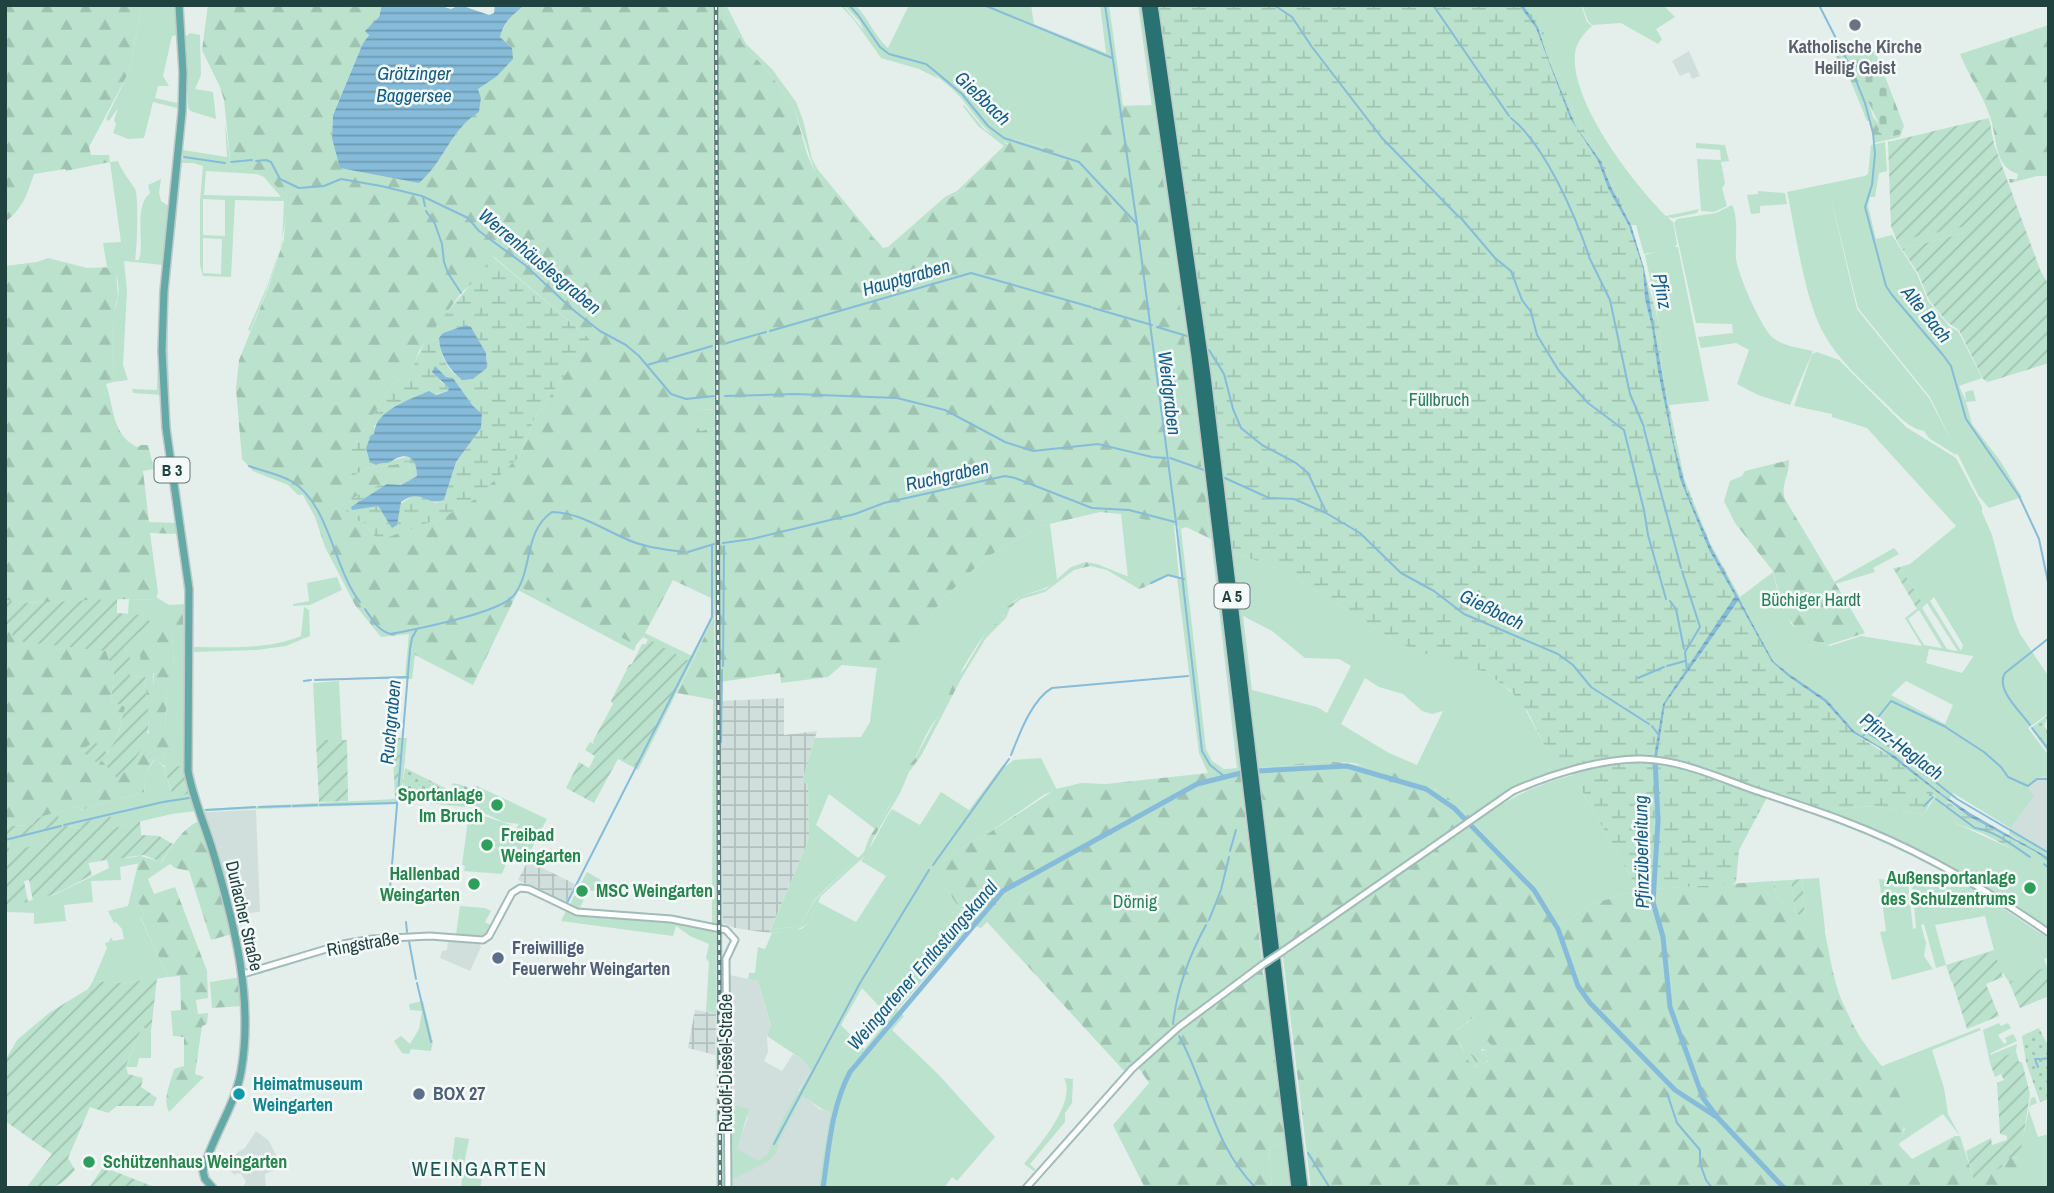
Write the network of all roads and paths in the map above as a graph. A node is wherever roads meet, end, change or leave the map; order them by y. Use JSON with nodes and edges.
{"nodes":[{"id":1,"x":179,"y":5,"type":"edge"},
{"id":2,"x":1153,"y":5,"type":"edge"},
{"id":3,"x":1146,"y":6,"type":"edge"},
{"id":4,"x":2049,"y":933,"type":"edge"},
{"id":5,"x":735,"y":940,"type":"joint"},
{"id":6,"x":243,"y":974,"type":"junction"},
{"id":7,"x":213,"y":1188,"type":"edge"},
{"id":8,"x":728,"y":1188,"type":"edge"},
{"id":9,"x":1026,"y":1188,"type":"edge"},
{"id":10,"x":1296,"y":1188,"type":"edge"},
{"id":11,"x":1303,"y":1188,"type":"edge"}],
"edges":[{"from":1,"to":6,"type":"main road","name":"Durlacher Straße","number":"B 3"},
{"from":2,"to":11,"type":"highway","number":"A 5"},
{"from":3,"to":10,"type":"highway","number":"A 5"},
{"from":4,"to":9,"type":"main road","bridge":true},
{"from":5,"to":6,"type":"main road","name":"Ringstraße"},
{"from":5,"to":8,"type":"main road","name":"Rudolf-Diesel-Straße"},
{"from":6,"to":7,"type":"main road","name":"Durlacher Straße","number":"B 3"}]}
